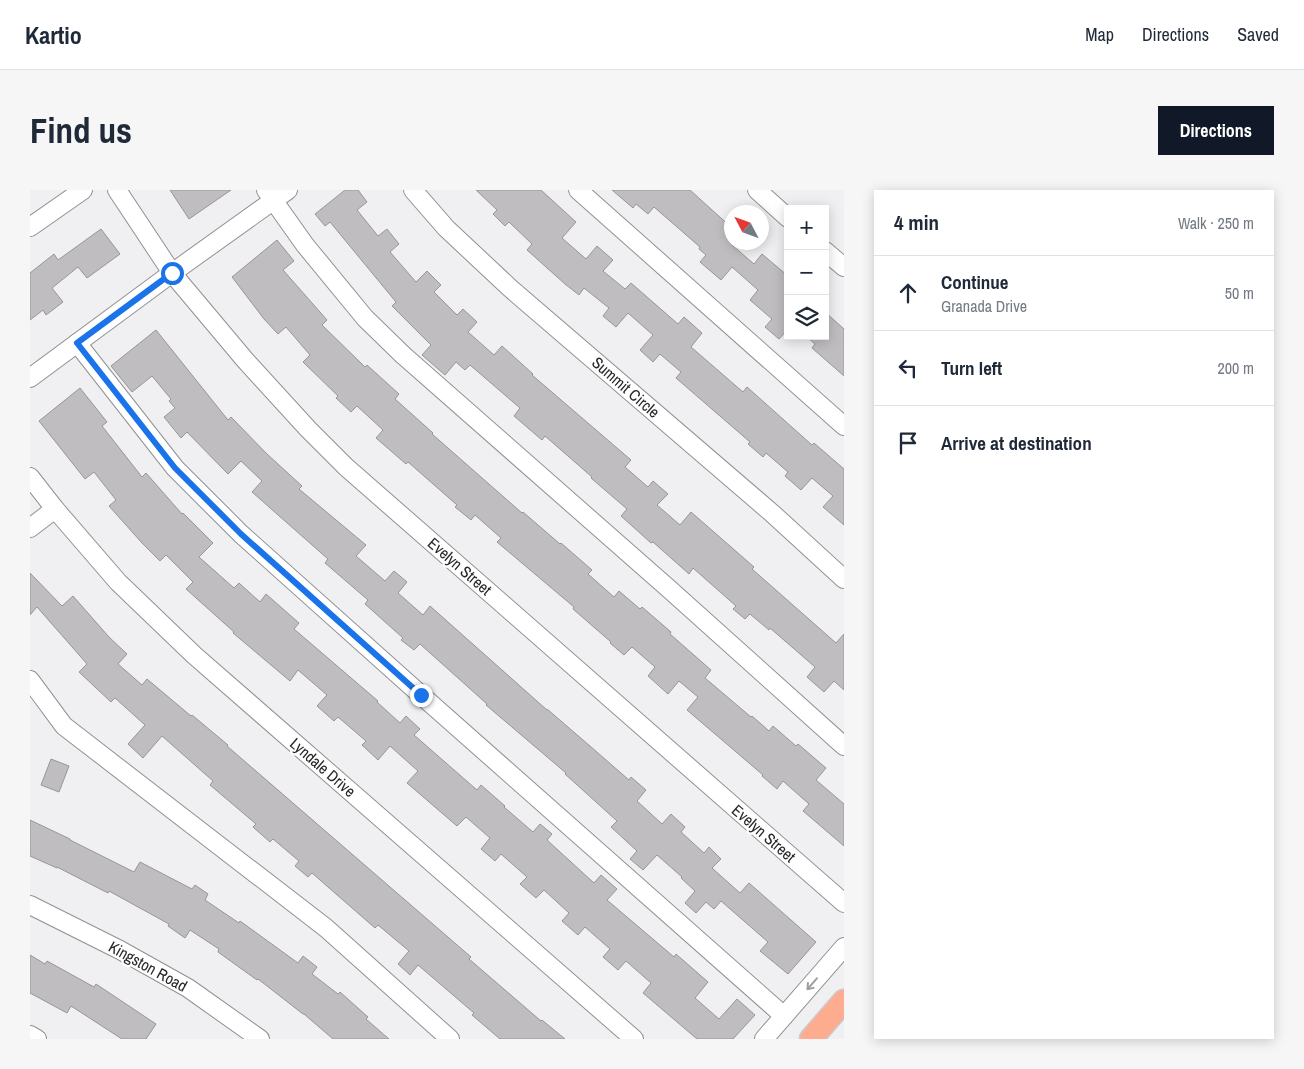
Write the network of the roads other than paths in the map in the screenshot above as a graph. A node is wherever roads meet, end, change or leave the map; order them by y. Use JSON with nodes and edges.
{"nodes":[{"id":1,"x":83,"y":190,"type":"edge"},
{"id":2,"x":117,"y":190,"type":"edge"},
{"id":3,"x":288,"y":190,"type":"edge"},
{"id":4,"x":413,"y":190,"type":"edge"},
{"id":5,"x":578,"y":190,"type":"edge"},
{"id":6,"x":757,"y":190,"type":"edge"},
{"id":7,"x":269,"y":195,"type":"edge"},
{"id":8,"x":784,"y":214,"type":"edge"},
{"id":9,"x":30,"y":227,"type":"edge"},
{"id":10,"x":829,"y":254,"type":"edge"},
{"id":11,"x":844,"y":267,"type":"edge"},
{"id":12,"x":172,"y":273,"type":"junction"},
{"id":13,"x":77,"y":343,"type":"junction"},
{"id":14,"x":30,"y":378,"type":"edge"},
{"id":15,"x":844,"y":426,"type":"edge"},
{"id":16,"x":30,"y":477,"type":"edge"},
{"id":17,"x":56,"y":509,"type":"junction"},
{"id":18,"x":30,"y":528,"type":"edge"},
{"id":19,"x":844,"y":579,"type":"edge"},
{"id":20,"x":30,"y":680,"type":"edge"},
{"id":21,"x":844,"y":746,"type":"edge"},
{"id":22,"x":844,"y":903,"type":"edge"},
{"id":23,"x":30,"y":905,"type":"edge"},
{"id":24,"x":844,"y":947,"type":"edge"},
{"id":25,"x":844,"y":1001,"type":"edge"},
{"id":26,"x":784,"y":1016,"type":"junction"},
{"id":27,"x":30,"y":1035,"type":"edge"},
{"id":28,"x":37,"y":1039,"type":"edge"},
{"id":29,"x":260,"y":1039,"type":"edge"},
{"id":30,"x":450,"y":1039,"type":"edge"},
{"id":31,"x":634,"y":1039,"type":"edge"},
{"id":32,"x":764,"y":1039,"type":"edge"},
{"id":33,"x":811,"y":1039,"type":"edge"}],
"edges":[{"from":1,"to":9,"type":"street"},
{"from":2,"to":12,"type":"street","name":"Evelyn Street"},
{"from":3,"to":7,"type":"street"},
{"from":4,"to":19,"type":"street","name":"Summit Circle"},
{"from":5,"to":15,"type":"street"},
{"from":6,"to":8,"type":"street"},
{"from":7,"to":12,"type":"street"},
{"from":7,"to":21,"type":"street"},
{"from":10,"to":11,"type":"street"},
{"from":12,"to":13,"type":"street"},
{"from":12,"to":22,"type":"street","name":"Evelyn Street"},
{"from":13,"to":14,"type":"street"},
{"from":13,"to":26,"type":"street"},
{"from":16,"to":17,"type":"street","name":"Lyndale Drive"},
{"from":17,"to":18,"type":"street"},
{"from":17,"to":31,"type":"street","name":"Lyndale Drive"},
{"from":20,"to":30,"type":"street"},
{"from":23,"to":29,"type":"street","name":"Kingston Road"},
{"from":24,"to":26,"type":"street","one_way":true},
{"from":25,"to":33,"type":"main road"},
{"from":26,"to":32,"type":"street"},
{"from":27,"to":28,"type":"street"}]}
